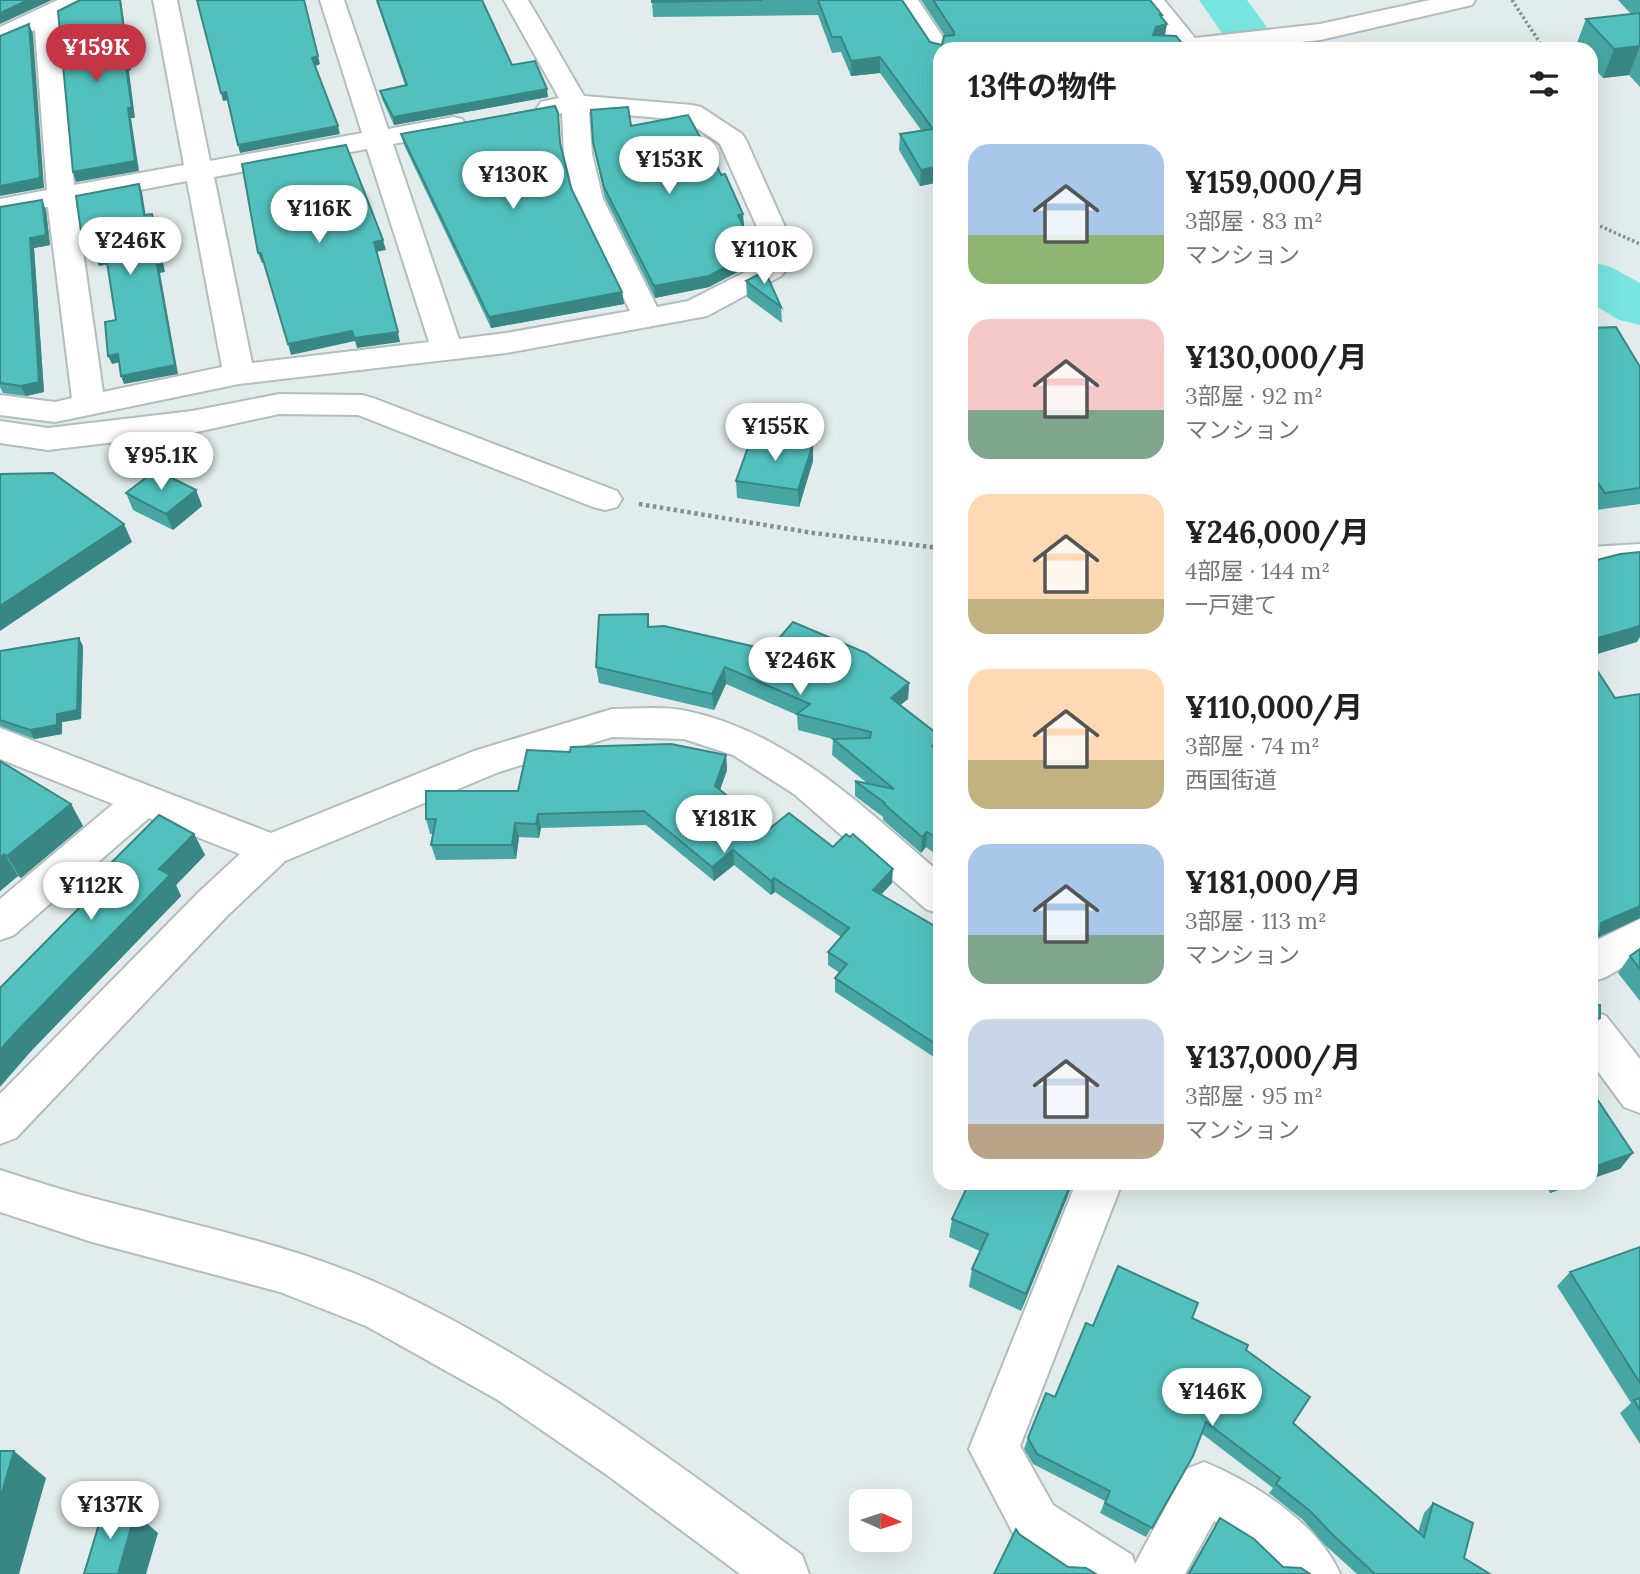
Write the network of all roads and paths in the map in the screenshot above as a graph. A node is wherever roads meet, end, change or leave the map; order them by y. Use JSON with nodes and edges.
{"nodes":[{"id":1,"x":78,"y":0,"type":"edge"},
{"id":2,"x":165,"y":0,"type":"edge"},
{"id":3,"x":332,"y":0,"type":"edge"},
{"id":4,"x":516,"y":0,"type":"edge"},
{"id":5,"x":906,"y":0,"type":"edge"},
{"id":6,"x":1151,"y":0,"type":"edge"},
{"id":7,"x":1463,"y":0,"type":"edge"},
{"id":8,"x":1512,"y":0,"type":"edge"},
{"id":9,"x":46,"y":15,"type":"junction"},
{"id":10,"x":0,"y":37,"type":"edge"},
{"id":11,"x":934,"y":42,"type":"edge"},
{"id":12,"x":1177,"y":42,"type":"edge"},
{"id":13,"x":1233,"y":42,"type":"edge"},
{"id":14,"x":1539,"y":42,"type":"edge"},
{"id":15,"x":575,"y":103,"type":"junction"},
{"id":16,"x":522,"y":113,"type":"edge"},
{"id":17,"x":483,"y":120,"type":"edge"},
{"id":18,"x":379,"y":138,"type":"junction"},
{"id":19,"x":200,"y":171,"type":"junction"},
{"id":20,"x":61,"y":195,"type":"junction"},
{"id":21,"x":0,"y":206,"type":"edge"},
{"id":22,"x":1598,"y":225,"type":"edge"},
{"id":23,"x":1640,"y":244,"type":"edge"},
{"id":24,"x":648,"y":318,"type":"junction"},
{"id":25,"x":447,"y":350,"type":"junction"},
{"id":26,"x":239,"y":374,"type":"junction"},
{"id":27,"x":0,"y":405,"type":"edge"},
{"id":28,"x":89,"y":405,"type":"junction"},
{"id":29,"x":0,"y":432,"type":"edge"},
{"id":30,"x":605,"y":499,"type":"joint"},
{"id":31,"x":933,"y":547,"type":"edge"},
{"id":32,"x":1640,"y":556,"type":"edge"},
{"id":33,"x":1598,"y":559,"type":"edge"},
{"id":34,"x":0,"y":743,"type":"edge"},
{"id":35,"x":144,"y":800,"type":"junction"},
{"id":36,"x":271,"y":850,"type":"junction"},
{"id":37,"x":933,"y":891,"type":"edge"},
{"id":38,"x":0,"y":923,"type":"edge"},
{"id":39,"x":1640,"y":936,"type":"edge"},
{"id":40,"x":1598,"y":960,"type":"edge"},
{"id":41,"x":1598,"y":1038,"type":"edge"},
{"id":42,"x":1640,"y":1093,"type":"edge"},
{"id":43,"x":0,"y":1124,"type":"edge"},
{"id":44,"x":1096,"y":1190,"type":"edge"},
{"id":45,"x":0,"y":1191,"type":"edge"},
{"id":46,"x":783,"y":1574,"type":"edge"},
{"id":47,"x":1113,"y":1574,"type":"edge"},
{"id":48,"x":1157,"y":1574,"type":"edge"},
{"id":49,"x":1314,"y":1574,"type":"edge"}],
"edges":[{"from":1,"to":9,"type":"street"},
{"from":2,"to":19,"type":"street"},
{"from":3,"to":18,"type":"street"},
{"from":4,"to":15,"type":"street"},
{"from":5,"to":11,"type":"street"},
{"from":6,"to":12,"type":"street"},
{"from":7,"to":13,"type":"street"},
{"from":8,"to":14,"type":"path"},
{"from":9,"to":10,"type":"street"},
{"from":9,"to":20,"type":"street"},
{"from":15,"to":16,"type":"street"},
{"from":15,"to":24,"type":"street"},
{"from":15,"to":24,"type":"street"},
{"from":17,"to":18,"type":"street"},
{"from":18,"to":19,"type":"street"},
{"from":18,"to":25,"type":"street"},
{"from":19,"to":20,"type":"street"},
{"from":19,"to":26,"type":"street"},
{"from":20,"to":21,"type":"street"},
{"from":20,"to":28,"type":"street"},
{"from":22,"to":23,"type":"path"},
{"from":24,"to":25,"type":"street"},
{"from":25,"to":26,"type":"street"},
{"from":26,"to":28,"type":"street"},
{"from":27,"to":28,"type":"street"},
{"from":29,"to":30,"type":"street"},
{"from":30,"to":31,"type":"path"},
{"from":32,"to":33,"type":"street"},
{"from":34,"to":35,"type":"street"},
{"from":35,"to":36,"type":"street"},
{"from":35,"to":38,"type":"street"},
{"from":36,"to":37,"type":"street"},
{"from":36,"to":43,"type":"street"},
{"from":39,"to":40,"type":"street"},
{"from":41,"to":42,"type":"street"},
{"from":44,"to":47,"type":"street"},
{"from":45,"to":46,"type":"street"},
{"from":48,"to":49,"type":"street"}]}
